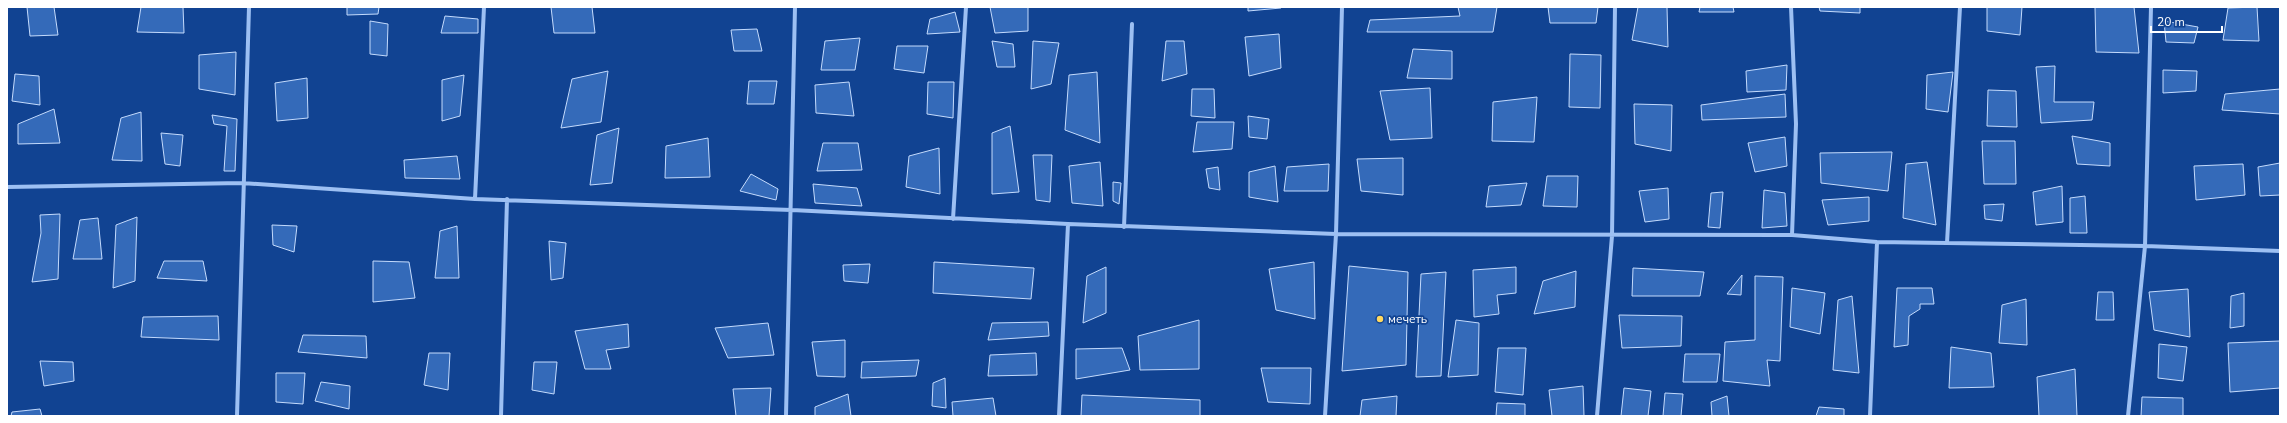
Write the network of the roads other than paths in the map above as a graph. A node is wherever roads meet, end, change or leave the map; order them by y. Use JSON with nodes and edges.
{"nodes":[{"id":1,"x":249,"y":7,"type":"edge"},
{"id":2,"x":484,"y":7,"type":"edge"},
{"id":3,"x":795,"y":7,"type":"edge"},
{"id":4,"x":966,"y":7,"type":"edge"},
{"id":5,"x":1342,"y":7,"type":"edge"},
{"id":6,"x":1615,"y":7,"type":"edge"},
{"id":7,"x":1791,"y":7,"type":"edge"},
{"id":8,"x":1960,"y":7,"type":"edge"},
{"id":9,"x":2151,"y":7,"type":"edge"},
{"id":10,"x":1132,"y":24,"type":"dead end"},
{"id":11,"x":242,"y":184,"type":"junction"},
{"id":12,"x":7,"y":186,"type":"edge"},
{"id":13,"x":475,"y":199,"type":"junction"},
{"id":14,"x":508,"y":199,"type":"junction"},
{"id":15,"x":792,"y":210,"type":"junction"},
{"id":16,"x":953,"y":219,"type":"junction"},
{"id":17,"x":1068,"y":224,"type":"junction"},
{"id":18,"x":1124,"y":227,"type":"junction"},
{"id":19,"x":1336,"y":234,"type":"junction"},
{"id":20,"x":1792,"y":235,"type":"junction"},
{"id":21,"x":1612,"y":236,"type":"junction"},
{"id":22,"x":1877,"y":242,"type":"junction"},
{"id":23,"x":1948,"y":243,"type":"junction"},
{"id":24,"x":2145,"y":246,"type":"junction"},
{"id":25,"x":2280,"y":251,"type":"edge"},
{"id":26,"x":238,"y":416,"type":"edge"},
{"id":27,"x":501,"y":416,"type":"edge"},
{"id":28,"x":786,"y":416,"type":"edge"},
{"id":29,"x":1060,"y":416,"type":"edge"},
{"id":30,"x":1325,"y":416,"type":"edge"},
{"id":31,"x":1597,"y":416,"type":"edge"},
{"id":32,"x":1870,"y":416,"type":"edge"},
{"id":33,"x":2128,"y":416,"type":"edge"}],
"edges":[{"from":1,"to":11,"type":"street"},
{"from":2,"to":13,"type":"street"},
{"from":3,"to":15,"type":"street"},
{"from":4,"to":16,"type":"street"},
{"from":5,"to":19,"type":"street"},
{"from":6,"to":21,"type":"street"},
{"from":7,"to":20,"type":"street"},
{"from":8,"to":23,"type":"street"},
{"from":9,"to":24,"type":"street"},
{"from":10,"to":18,"type":"street"},
{"from":11,"to":12,"type":"street"},
{"from":11,"to":13,"type":"street"},
{"from":11,"to":26,"type":"street"},
{"from":13,"to":14,"type":"street"},
{"from":14,"to":15,"type":"street"},
{"from":14,"to":27,"type":"street"},
{"from":15,"to":16,"type":"street"},
{"from":15,"to":28,"type":"street"},
{"from":16,"to":17,"type":"street"},
{"from":17,"to":18,"type":"street"},
{"from":17,"to":29,"type":"street"},
{"from":18,"to":19,"type":"street"},
{"from":19,"to":21,"type":"street"},
{"from":19,"to":30,"type":"street"},
{"from":20,"to":21,"type":"street"},
{"from":20,"to":22,"type":"street"},
{"from":21,"to":31,"type":"street"},
{"from":22,"to":23,"type":"street"},
{"from":22,"to":32,"type":"street"},
{"from":23,"to":24,"type":"street"},
{"from":24,"to":25,"type":"street"},
{"from":24,"to":33,"type":"street"}]}
